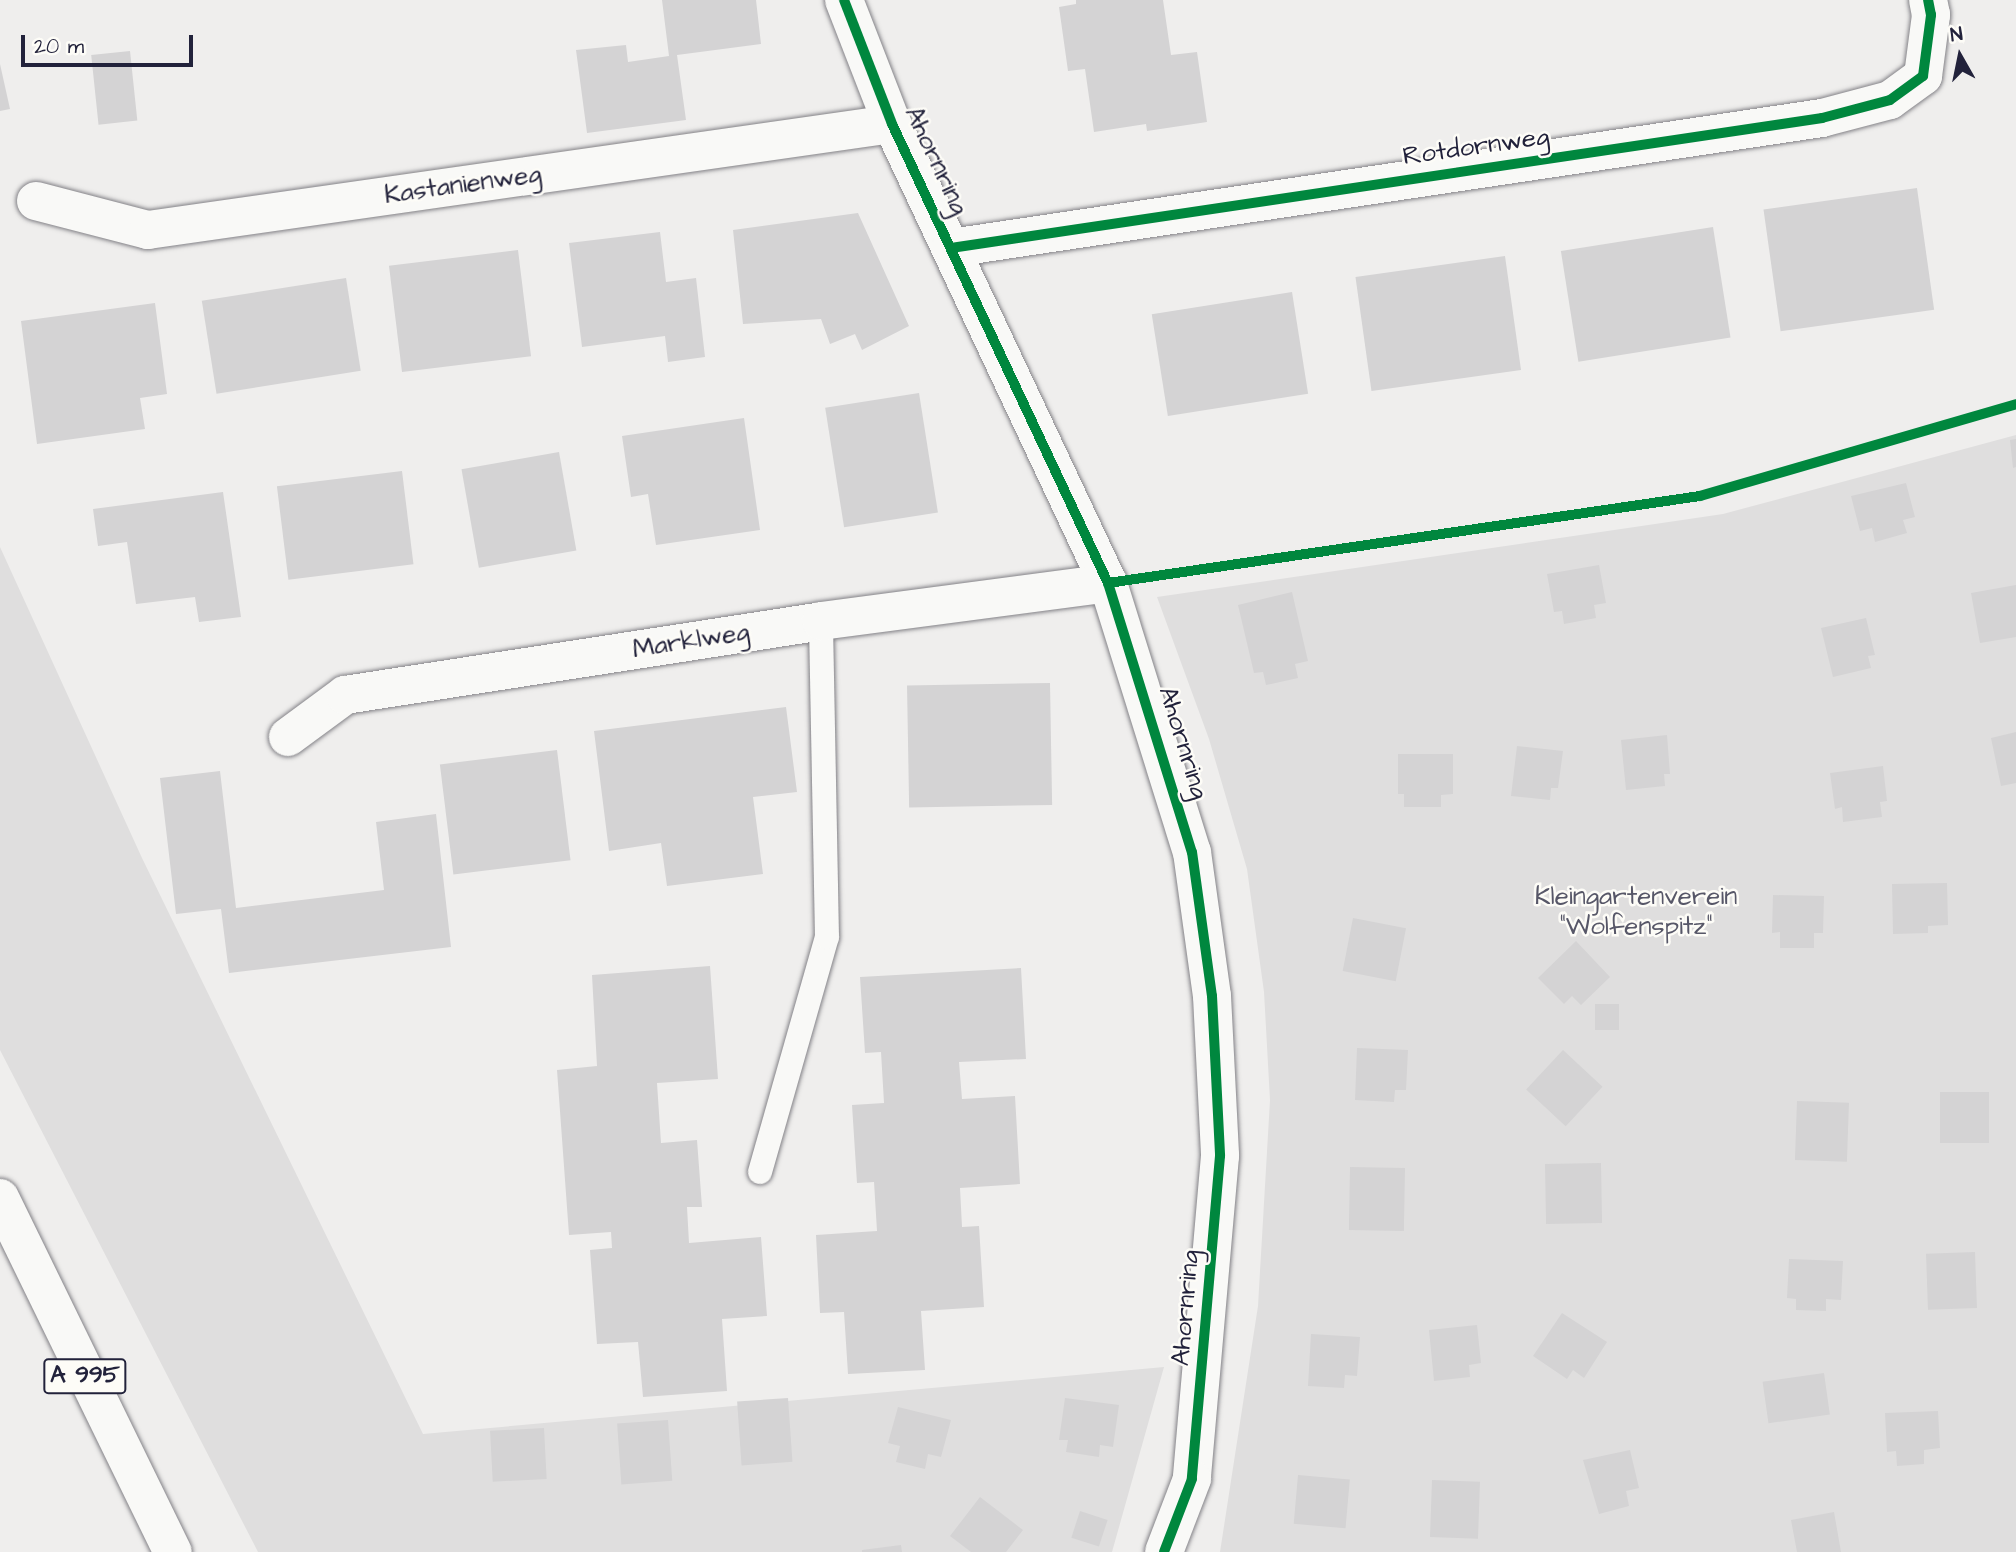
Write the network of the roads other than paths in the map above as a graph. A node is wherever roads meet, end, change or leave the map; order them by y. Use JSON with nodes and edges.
{"nodes":[{"id":1,"x":844,"y":0,"type":"edge"},
{"id":2,"x":1928,"y":0,"type":"edge"},
{"id":3,"x":892,"y":124,"type":"junction"},
{"id":4,"x":36,"y":201,"type":"dead end"},
{"id":5,"x":951,"y":248,"type":"junction"},
{"id":6,"x":1108,"y":583,"type":"junction"},
{"id":7,"x":821,"y":621,"type":"junction"},
{"id":8,"x":288,"y":737,"type":"dead end"},
{"id":9,"x":760,"y":1172,"type":"dead end"},
{"id":10,"x":0,"y":1198,"type":"edge"},
{"id":11,"x":173,"y":1552,"type":"edge"},
{"id":12,"x":1164,"y":1552,"type":"edge"}],
"edges":[{"from":1,"to":3,"type":"main road","name":"Ahornring"},
{"from":2,"to":5,"type":"main road","name":"Rotdornweg"},
{"from":3,"to":4,"type":"main road","name":"Kastanienweg"},
{"from":3,"to":5,"type":"main road","name":"Ahornring"},
{"from":5,"to":6,"type":"main road","name":"Ahornring"},
{"from":6,"to":7,"type":"main road","name":"Marklweg"},
{"from":6,"to":12,"type":"main road","name":"Ahornring"},
{"from":7,"to":8,"type":"main road","name":"Marklweg"},
{"from":7,"to":9,"type":"lane"},
{"from":10,"to":11,"type":"main road","number":"A 995"}]}
